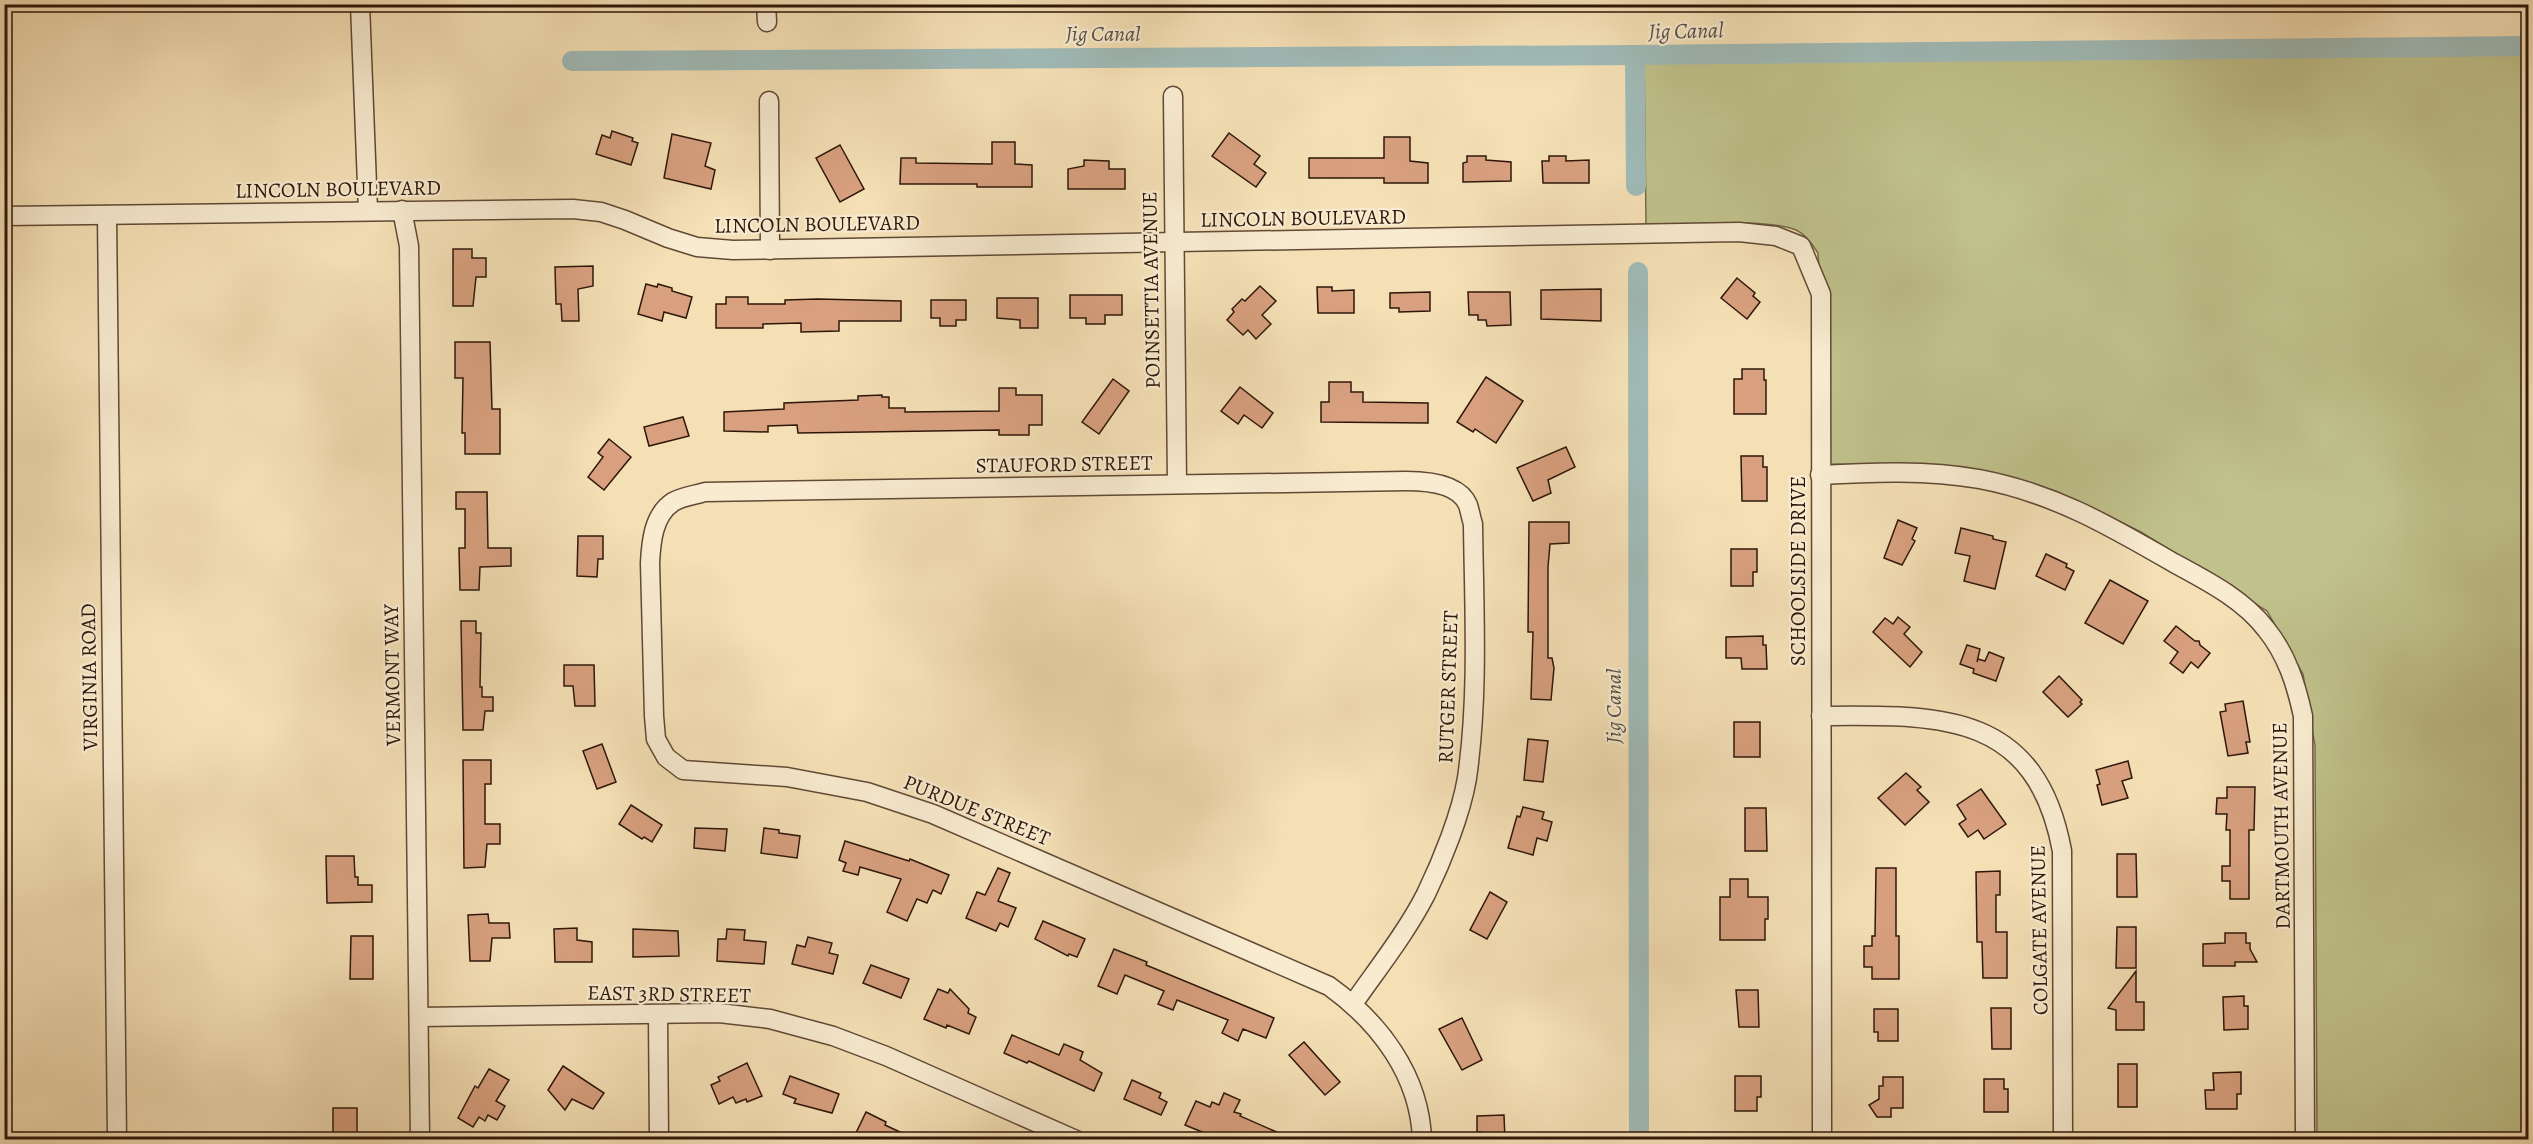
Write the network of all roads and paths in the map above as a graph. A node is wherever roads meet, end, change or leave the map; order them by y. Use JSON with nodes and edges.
{"nodes":[{"id":1,"x":360,"y":4,"type":"edge"},
{"id":2,"x":1173,"y":96,"type":"dead end"},
{"id":3,"x":769,"y":101,"type":"dead end"},
{"id":4,"x":402,"y":210,"type":"junction"},
{"id":5,"x":368,"y":212,"type":"junction"},
{"id":6,"x":107,"y":215,"type":"junction"},
{"id":7,"x":4,"y":216,"type":"edge"},
{"id":8,"x":1565,"y":235,"type":"joint"},
{"id":9,"x":1173,"y":243,"type":"junction"},
{"id":10,"x":770,"y":250,"type":"junction"},
{"id":11,"x":1820,"y":475,"type":"junction"},
{"id":12,"x":1177,"y":484,"type":"junction"},
{"id":13,"x":1456,"y":493,"type":"joint"},
{"id":14,"x":672,"y":502,"type":"joint"},
{"id":15,"x":1821,"y":716,"type":"junction"},
{"id":16,"x":1353,"y":1004,"type":"junction"},
{"id":17,"x":658,"y":1015,"type":"junction"},
{"id":18,"x":419,"y":1017,"type":"junction"},
{"id":19,"x":117,"y":1140,"type":"edge"},
{"id":20,"x":420,"y":1140,"type":"edge"},
{"id":21,"x":659,"y":1140,"type":"edge"},
{"id":22,"x":1076,"y":1140,"type":"edge"},
{"id":23,"x":1422,"y":1140,"type":"edge"},
{"id":24,"x":1822,"y":1140,"type":"edge"},
{"id":25,"x":2063,"y":1140,"type":"edge"},
{"id":26,"x":2305,"y":1140,"type":"edge"}],
"edges":[{"from":1,"to":5,"type":"street"},
{"from":2,"to":9,"type":"street","name":"POINSETTIA AVENUE"},
{"from":3,"to":10,"type":"street"},
{"from":4,"to":5,"type":"street","name":"LINCOLN BOULEVARD"},
{"from":4,"to":10,"type":"street","name":"LINCOLN BOULEVARD"},
{"from":4,"to":18,"type":"street","name":"VERMONT WAY"},
{"from":5,"to":6,"type":"street","name":"LINCOLN BOULEVARD"},
{"from":6,"to":7,"type":"street","name":"LINCOLN BOULEVARD"},
{"from":6,"to":19,"type":"street","name":"VIRGINIA ROAD"},
{"from":8,"to":9,"type":"street","name":"LINCOLN BOULEVARD"},
{"from":8,"to":11,"type":"street","name":"SCHOOLSIDE DRIVE"},
{"from":9,"to":10,"type":"street","name":"LINCOLN BOULEVARD"},
{"from":9,"to":12,"type":"street","name":"POINSETTIA AVENUE"},
{"from":11,"to":15,"type":"street","name":"SCHOOLSIDE DRIVE"},
{"from":11,"to":26,"type":"street","name":"DARTMOUTH AVENUE"},
{"from":12,"to":13,"type":"street","name":"STAUFORD STREET"},
{"from":12,"to":14,"type":"street","name":"STAUFORD STREET"},
{"from":13,"to":16,"type":"street","name":"RUTGER STREET"},
{"from":14,"to":16,"type":"street","name":"PURDUE STREET"},
{"from":15,"to":24,"type":"street","name":"SCHOOLSIDE DRIVE"},
{"from":15,"to":25,"type":"street","name":"COLGATE AVENUE"},
{"from":16,"to":23,"type":"street","name":"PURDUE STREET"},
{"from":17,"to":18,"type":"street","name":"EAST 3RD STREET"},
{"from":17,"to":21,"type":"street"},
{"from":17,"to":22,"type":"street","name":"EAST 3RD STREET"},
{"from":18,"to":20,"type":"street","name":"VERMONT WAY"}]}
